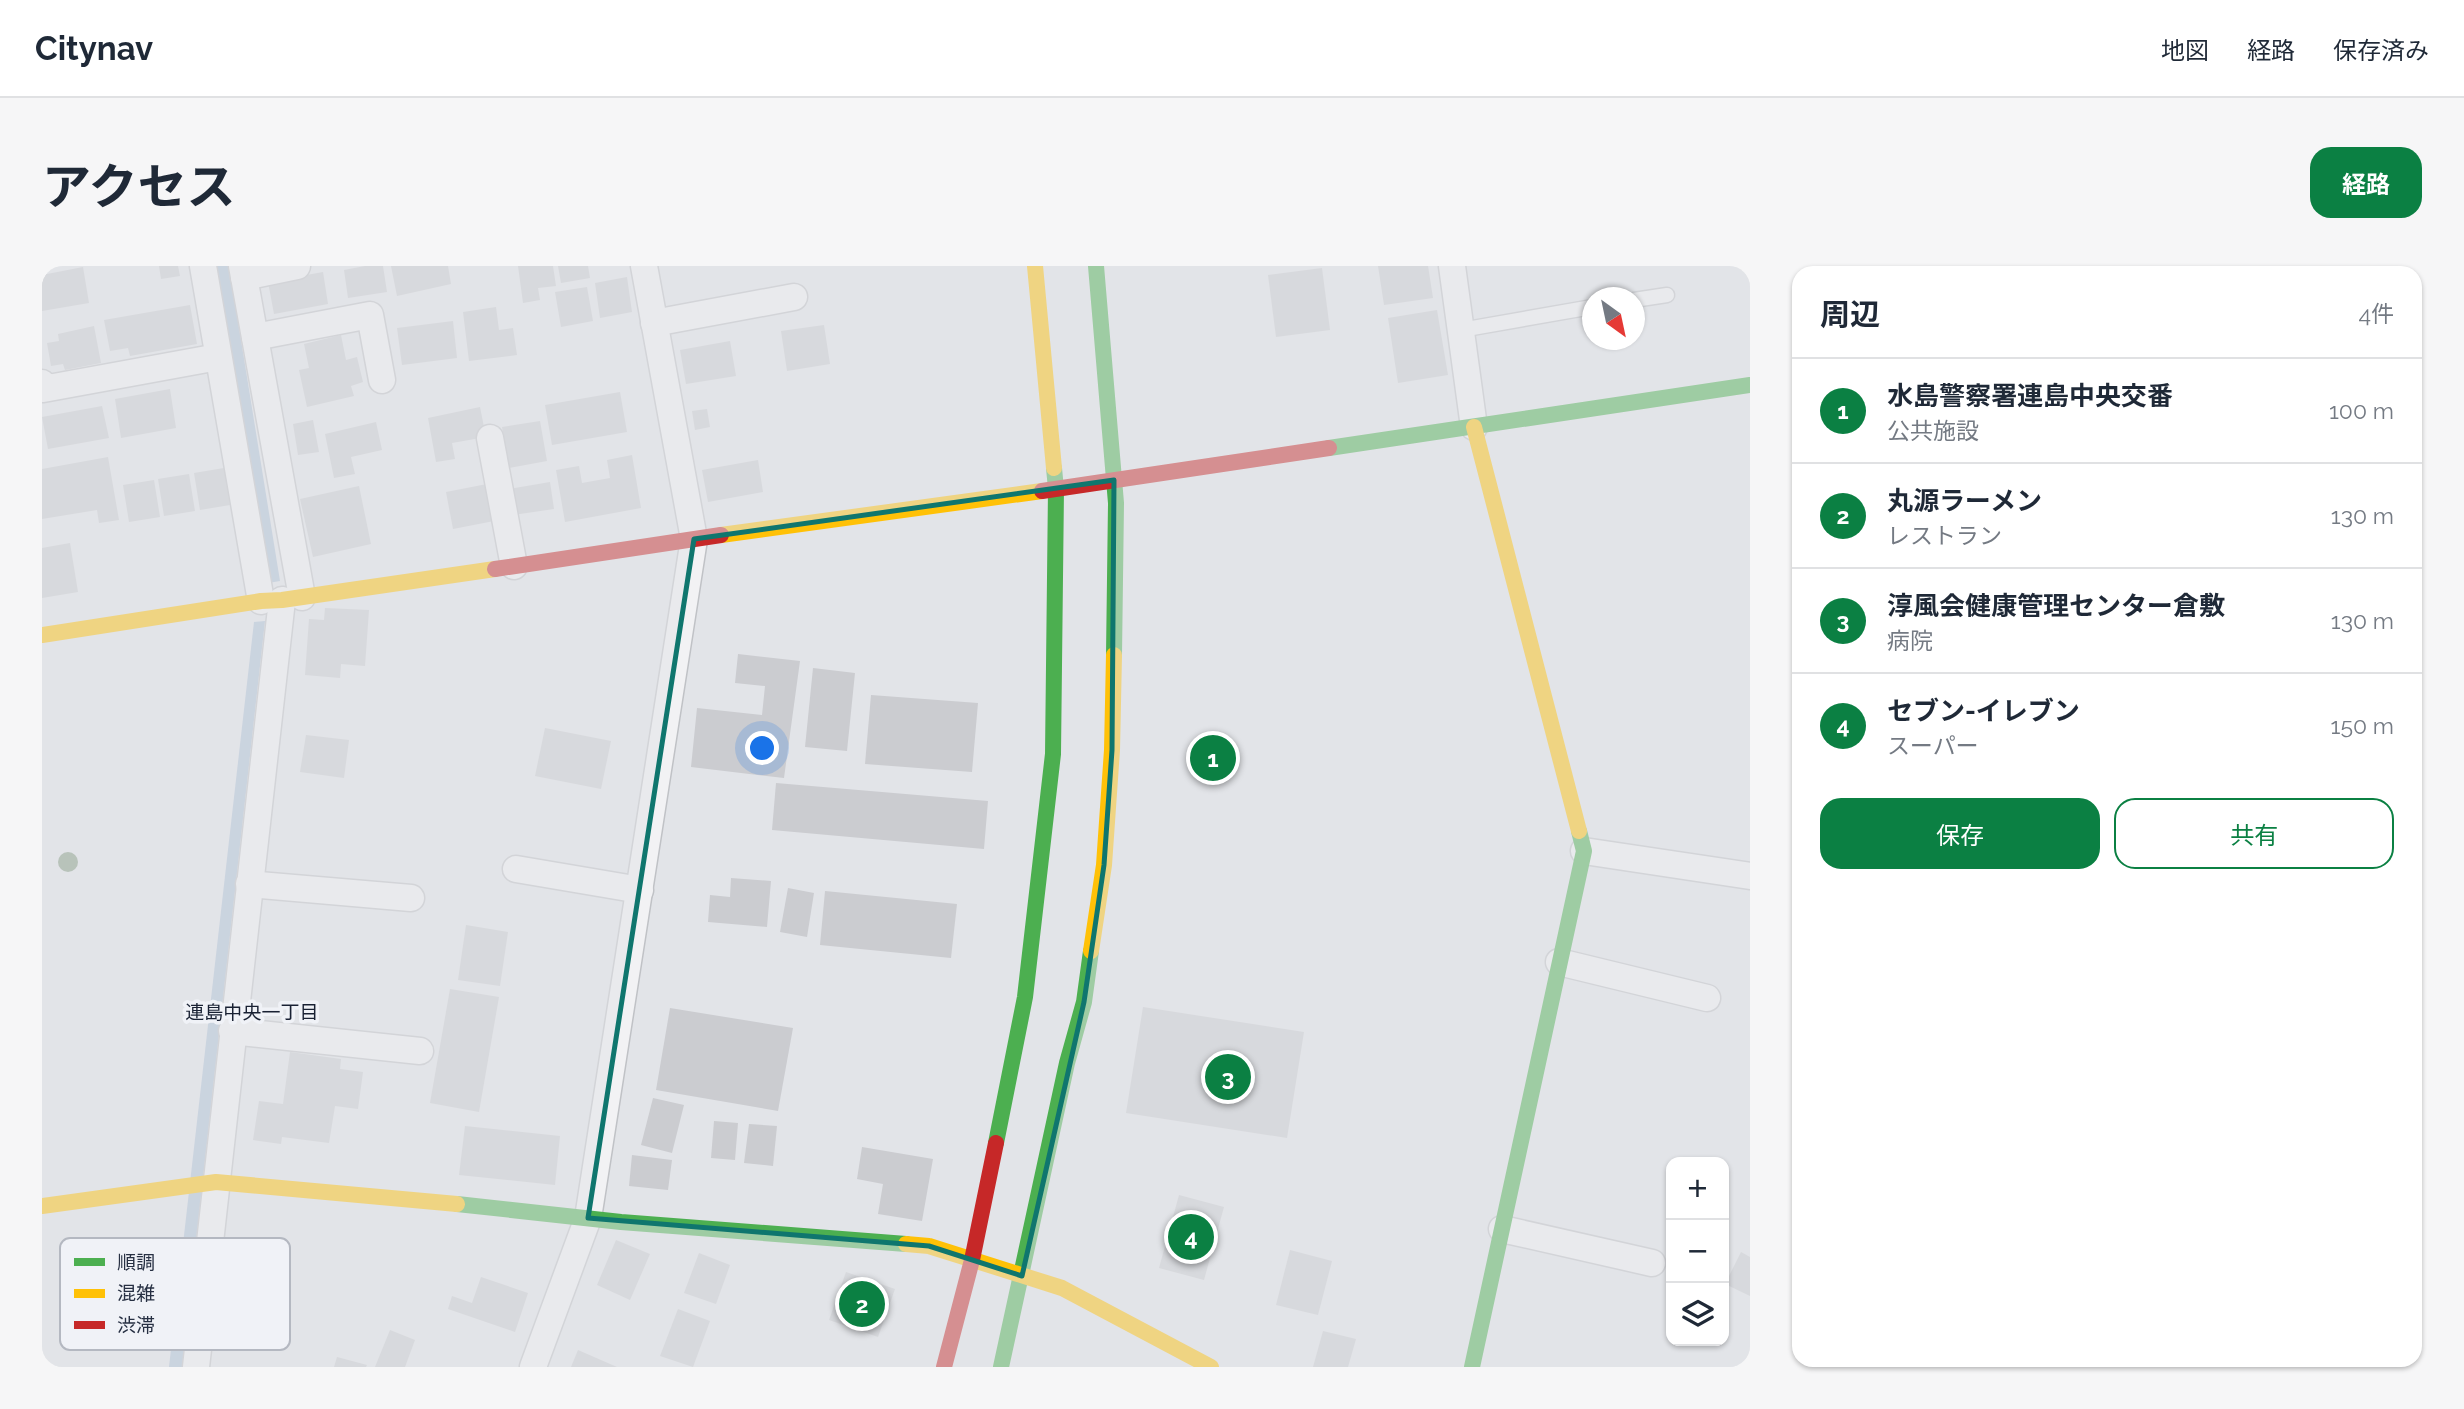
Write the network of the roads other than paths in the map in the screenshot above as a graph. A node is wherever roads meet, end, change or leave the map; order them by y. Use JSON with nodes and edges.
{"nodes":[{"id":1,"x":203,"y":266,"type":"edge"},
{"id":2,"x":297,"y":266,"type":"edge"},
{"id":3,"x":644,"y":266,"type":"edge"},
{"id":4,"x":1035,"y":266,"type":"edge"},
{"id":5,"x":1096,"y":266,"type":"edge"},
{"id":6,"x":1452,"y":266,"type":"edge"},
{"id":7,"x":243,"y":271,"type":"edge"},
{"id":8,"x":1667,"y":295,"type":"dead end"},
{"id":9,"x":794,"y":297,"type":"dead end"},
{"id":10,"x":1645,"y":298,"type":"edge"},
{"id":11,"x":1582,"y":309,"type":"edge"},
{"id":12,"x":654,"y":323,"type":"junction"},
{"id":13,"x":1461,"y":330,"type":"junction"},
{"id":14,"x":255,"y":337,"type":"junction"},
{"id":15,"x":218,"y":357,"type":"junction"},
{"id":16,"x":382,"y":380,"type":"dead end"},
{"id":17,"x":42,"y":383,"type":"edge"},
{"id":18,"x":1750,"y":385,"type":"edge"},
{"id":19,"x":1474,"y":427,"type":"junction"},
{"id":20,"x":490,"y":438,"type":"dead end"},
{"id":21,"x":1114,"y":480,"type":"junction"},
{"id":22,"x":1056,"y":489,"type":"junction"},
{"id":23,"x":694,"y":539,"type":"junction"},
{"id":24,"x":514,"y":566,"type":"junction"},
{"id":25,"x":282,"y":600,"type":"junction"},
{"id":26,"x":42,"y":635,"type":"edge"},
{"id":27,"x":1584,"y":851,"type":"junction"},
{"id":28,"x":516,"y":870,"type":"dead end"},
{"id":29,"x":1750,"y":876,"type":"edge"},
{"id":30,"x":249,"y":884,"type":"junction"},
{"id":31,"x":639,"y":890,"type":"junction"},
{"id":32,"x":411,"y":898,"type":"dead end"},
{"id":33,"x":1559,"y":962,"type":"junction"},
{"id":34,"x":1707,"y":998,"type":"dead end"},
{"id":35,"x":232,"y":1031,"type":"junction"},
{"id":36,"x":420,"y":1051,"type":"dead end"},
{"id":37,"x":215,"y":1183,"type":"junction"},
{"id":38,"x":42,"y":1206,"type":"edge"},
{"id":39,"x":588,"y":1218,"type":"junction"},
{"id":40,"x":1502,"y":1229,"type":"junction"},
{"id":41,"x":209,"y":1238,"type":"edge"},
{"id":42,"x":972,"y":1260,"type":"junction"},
{"id":43,"x":1653,"y":1263,"type":"dead end"},
{"id":44,"x":1022,"y":1276,"type":"junction"},
{"id":45,"x":533,"y":1367,"type":"edge"},
{"id":46,"x":944,"y":1367,"type":"edge"},
{"id":47,"x":1001,"y":1367,"type":"edge"},
{"id":48,"x":1210,"y":1367,"type":"edge"},
{"id":49,"x":1472,"y":1367,"type":"edge"}],
"edges":[{"from":1,"to":15,"type":"street"},
{"from":2,"to":7,"type":"street"},
{"from":3,"to":12,"type":"street"},
{"from":4,"to":22,"type":"street"},
{"from":5,"to":21,"type":"street"},
{"from":6,"to":13,"type":"street"},
{"from":7,"to":14,"type":"street"},
{"from":8,"to":10,"type":"lane"},
{"from":9,"to":12,"type":"street"},
{"from":11,"to":13,"type":"lane"},
{"from":12,"to":23,"type":"street"},
{"from":13,"to":19,"type":"street"},
{"from":14,"to":16,"type":"street"},
{"from":14,"to":25,"type":"street"},
{"from":15,"to":17,"type":"street"},
{"from":15,"to":25,"type":"street"},
{"from":18,"to":19,"type":"street"},
{"from":19,"to":21,"type":"street"},
{"from":19,"to":27,"type":"street"},
{"from":20,"to":24,"type":"street"},
{"from":21,"to":22,"type":"street"},
{"from":21,"to":44,"type":"street"},
{"from":22,"to":23,"type":"street"},
{"from":22,"to":42,"type":"street"},
{"from":23,"to":24,"type":"street"},
{"from":23,"to":31,"type":"street"},
{"from":24,"to":25,"type":"street"},
{"from":25,"to":26,"type":"street"},
{"from":25,"to":30,"type":"street"},
{"from":27,"to":29,"type":"street"},
{"from":27,"to":33,"type":"street"},
{"from":28,"to":31,"type":"street"},
{"from":30,"to":32,"type":"street"},
{"from":30,"to":35,"type":"street"},
{"from":31,"to":39,"type":"street"},
{"from":33,"to":34,"type":"street"},
{"from":33,"to":40,"type":"street"},
{"from":35,"to":36,"type":"street"},
{"from":35,"to":37,"type":"street"},
{"from":37,"to":38,"type":"street"},
{"from":37,"to":39,"type":"street"},
{"from":37,"to":41,"type":"street"},
{"from":39,"to":42,"type":"street"},
{"from":39,"to":45,"type":"street"},
{"from":40,"to":43,"type":"street"},
{"from":40,"to":49,"type":"street"},
{"from":42,"to":44,"type":"street"},
{"from":42,"to":46,"type":"street"},
{"from":44,"to":47,"type":"street"},
{"from":44,"to":48,"type":"street"}]}
